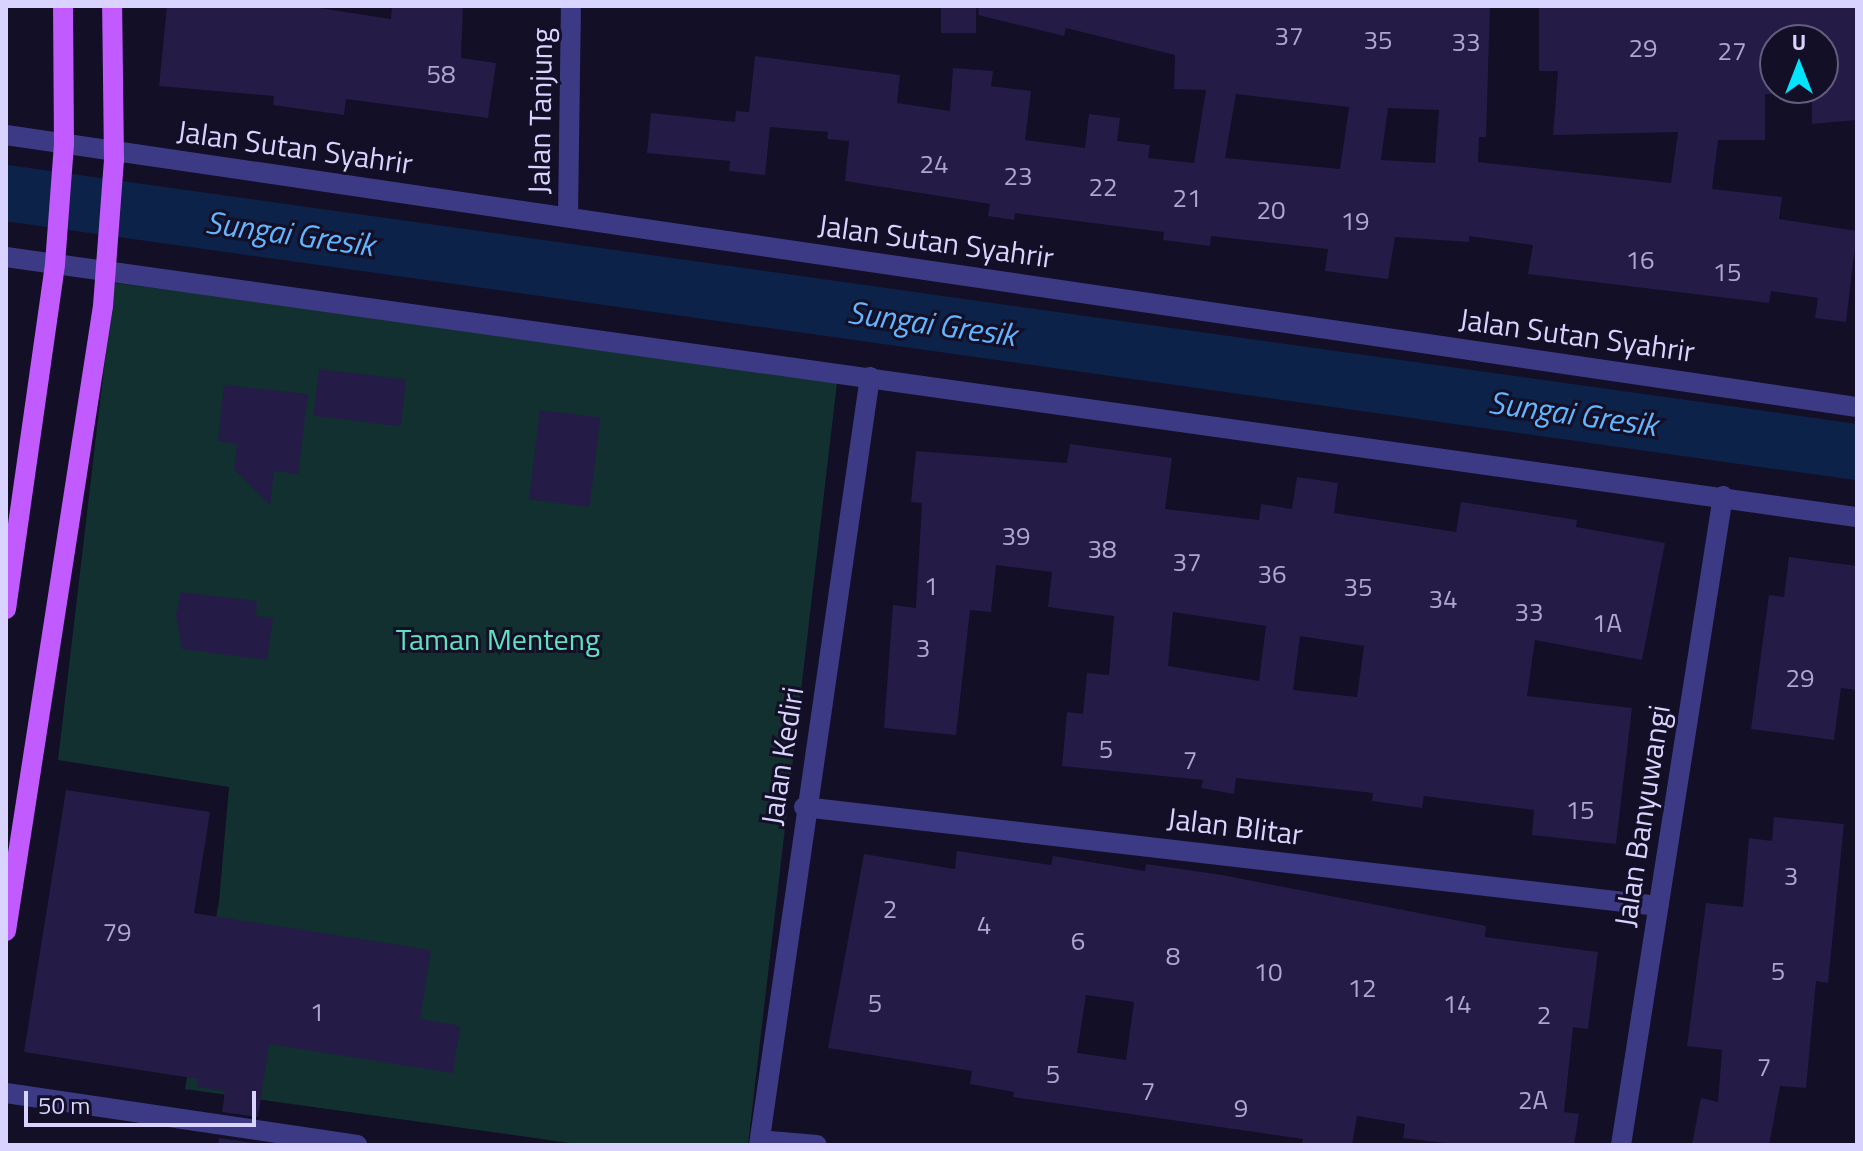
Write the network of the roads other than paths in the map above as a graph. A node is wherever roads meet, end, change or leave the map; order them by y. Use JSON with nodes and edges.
{"nodes":[{"id":1,"x":63,"y":6,"type":"edge"},
{"id":2,"x":112,"y":6,"type":"edge"},
{"id":3,"x":571,"y":6,"type":"edge"},
{"id":4,"x":6,"y":135,"type":"edge"},
{"id":5,"x":63,"y":150,"type":"junction"},
{"id":6,"x":114,"y":156,"type":"junction"},
{"id":7,"x":568,"y":217,"type":"junction"},
{"id":8,"x":6,"y":257,"type":"edge"},
{"id":9,"x":56,"y":258,"type":"junction"},
{"id":10,"x":108,"y":263,"type":"junction"},
{"id":11,"x":870,"y":377,"type":"junction"},
{"id":12,"x":1857,"y":407,"type":"edge"},
{"id":13,"x":1723,"y":496,"type":"junction"},
{"id":14,"x":1857,"y":517,"type":"edge"},
{"id":15,"x":6,"y":609,"type":"edge"},
{"id":16,"x":804,"y":807,"type":"junction"},
{"id":17,"x":1658,"y":906,"type":"junction"},
{"id":18,"x":6,"y":931,"type":"edge"},
{"id":19,"x":6,"y":1093,"type":"edge"},
{"id":20,"x":759,"y":1142,"type":"edge"},
{"id":21,"x":357,"y":1145,"type":"edge"},
{"id":22,"x":817,"y":1145,"type":"edge"},
{"id":23,"x":1621,"y":1145,"type":"edge"}],
"edges":[{"from":1,"to":5,"type":"main road"},
{"from":2,"to":6,"type":"main road"},
{"from":3,"to":7,"type":"street","name":"Jalan Tanjung"},
{"from":4,"to":5,"type":"street","name":"Jalan Sutan Syahrir"},
{"from":5,"to":6,"type":"street","name":"Jalan Sutan Syahrir"},
{"from":5,"to":9,"type":"main road"},
{"from":6,"to":7,"type":"street","name":"Jalan Sutan Syahrir"},
{"from":6,"to":10,"type":"main road"},
{"from":7,"to":12,"type":"street","name":"Jalan Sutan Syahrir"},
{"from":8,"to":9,"type":"street"},
{"from":9,"to":10,"type":"street"},
{"from":9,"to":15,"type":"main road"},
{"from":10,"to":11,"type":"street"},
{"from":10,"to":18,"type":"main road"},
{"from":11,"to":13,"type":"street"},
{"from":11,"to":16,"type":"street","name":"Jalan Kediri"},
{"from":13,"to":14,"type":"street"},
{"from":13,"to":17,"type":"street","name":"Jalan Banyuwangi"},
{"from":16,"to":17,"type":"street","name":"Jalan Blitar"},
{"from":16,"to":20,"type":"street","name":"Jalan Kediri"},
{"from":17,"to":23,"type":"street","name":"Jalan Banyuwangi"},
{"from":19,"to":21,"type":"street"},
{"from":20,"to":22,"type":"street"}]}
